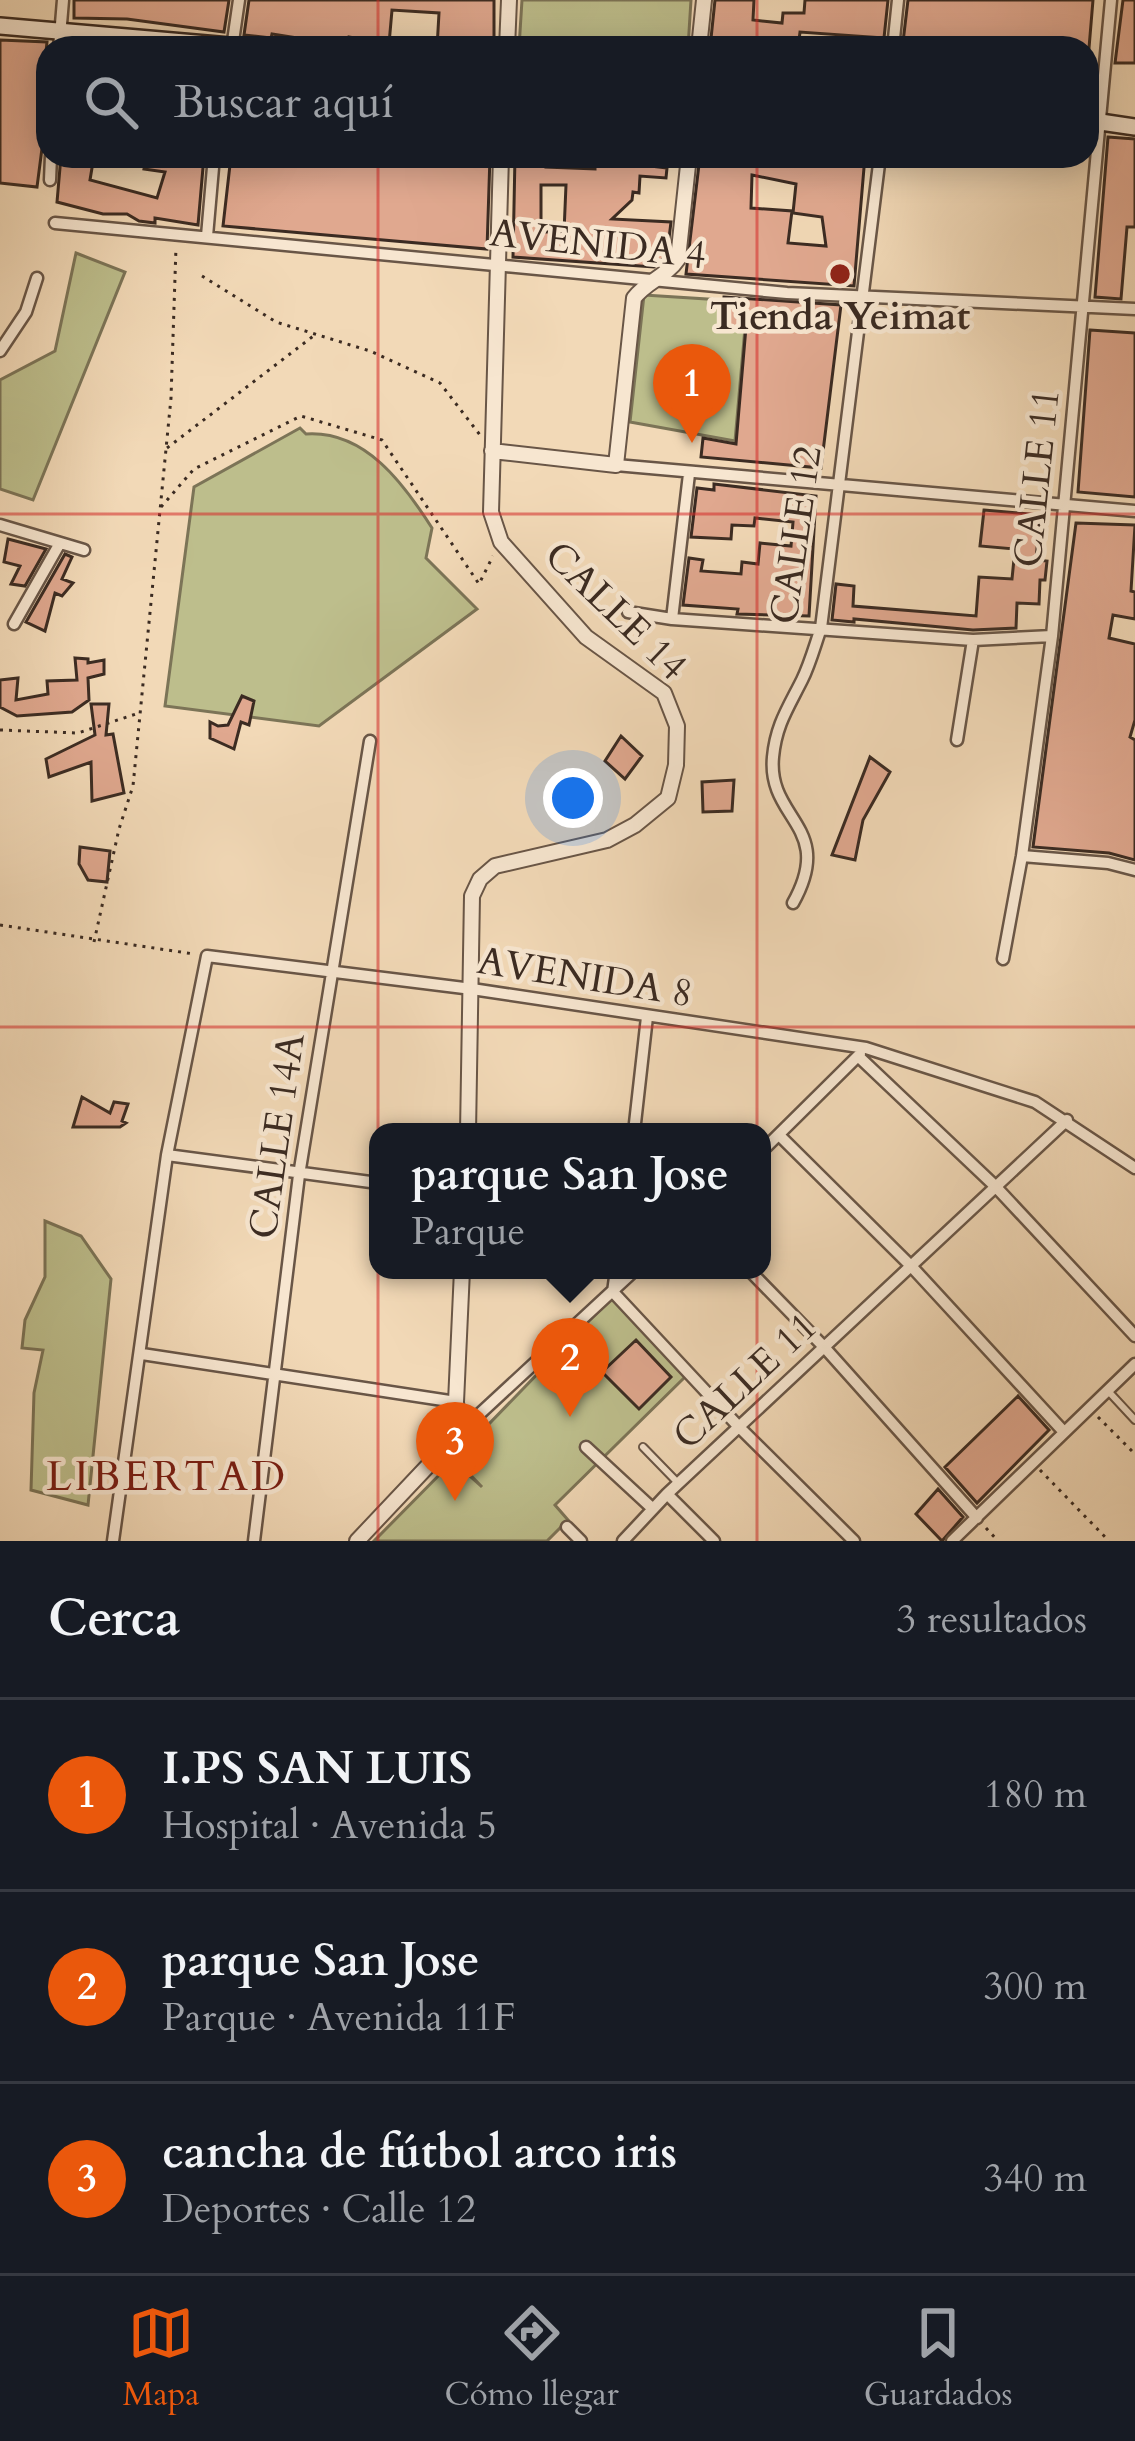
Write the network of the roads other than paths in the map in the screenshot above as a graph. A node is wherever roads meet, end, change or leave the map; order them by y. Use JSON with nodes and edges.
{"nodes":[{"id":1,"x":63,"y":0,"type":"edge"},
{"id":2,"x":239,"y":0,"type":"edge"},
{"id":3,"x":509,"y":0,"type":"edge"},
{"id":4,"x":704,"y":0,"type":"edge"},
{"id":5,"x":898,"y":0,"type":"edge"},
{"id":6,"x":1112,"y":0,"type":"edge"},
{"id":7,"x":0,"y":26,"type":"edge"},
{"id":8,"x":43,"y":36,"type":"edge"},
{"id":9,"x":60,"y":36,"type":"edge"},
{"id":10,"x":234,"y":36,"type":"edge"},
{"id":11,"x":508,"y":36,"type":"edge"},
{"id":12,"x":701,"y":36,"type":"edge"},
{"id":13,"x":894,"y":36,"type":"edge"},
{"id":14,"x":1099,"y":79,"type":"edge"},
{"id":15,"x":1099,"y":122,"type":"edge"},
{"id":16,"x":1135,"y":127,"type":"edge"},
{"id":17,"x":50,"y":168,"type":"edge"},
{"id":18,"x":213,"y":168,"type":"edge"},
{"id":19,"x":500,"y":168,"type":"edge"},
{"id":20,"x":688,"y":168,"type":"edge"},
{"id":21,"x":878,"y":168,"type":"edge"},
{"id":22,"x":1090,"y":168,"type":"edge"},
{"id":23,"x":50,"y":180,"type":"dead end"},
{"id":24,"x":55,"y":223,"type":"dead end"},
{"id":25,"x":207,"y":236,"type":"junction"},
{"id":26,"x":496,"y":264,"type":"junction"},
{"id":27,"x":37,"y":278,"type":"dead end"},
{"id":28,"x":652,"y":281,"type":"junction"},
{"id":29,"x":860,"y":296,"type":"junction"},
{"id":30,"x":1085,"y":309,"type":"junction"},
{"id":31,"x":1135,"y":309,"type":"edge"},
{"id":32,"x":0,"y":351,"type":"edge"},
{"id":33,"x":492,"y":451,"type":"junction"},
{"id":34,"x":616,"y":465,"type":"junction"},
{"id":35,"x":688,"y":474,"type":"junction"},
{"id":36,"x":836,"y":487,"type":"junction"},
{"id":37,"x":1063,"y":503,"type":"junction"},
{"id":38,"x":1135,"y":511,"type":"edge"},
{"id":39,"x":0,"y":525,"type":"edge"},
{"id":40,"x":60,"y":543,"type":"junction"},
{"id":41,"x":84,"y":550,"type":"dead end"},
{"id":42,"x":628,"y":612,"type":"dead end"},
{"id":43,"x":672,"y":620,"type":"junction"},
{"id":44,"x":14,"y":624,"type":"dead end"},
{"id":45,"x":821,"y":628,"type":"junction"},
{"id":46,"x":1052,"y":636,"type":"junction"},
{"id":47,"x":973,"y":640,"type":"junction"},
{"id":48,"x":957,"y":740,"type":"dead end"},
{"id":49,"x":370,"y":741,"type":"dead end"},
{"id":50,"x":1022,"y":856,"type":"junction"},
{"id":51,"x":1135,"y":870,"type":"edge"},
{"id":52,"x":794,"y":903,"type":"dead end"},
{"id":53,"x":1004,"y":959,"type":"dead end"},
{"id":54,"x":330,"y":974,"type":"junction"},
{"id":55,"x":472,"y":989,"type":"junction"},
{"id":56,"x":646,"y":1017,"type":"junction"},
{"id":57,"x":862,"y":1052,"type":"junction"},
{"id":58,"x":1067,"y":1120,"type":"junction"},
{"id":59,"x":468,"y":1123,"type":"edge"},
{"id":60,"x":635,"y":1123,"type":"edge"},
{"id":61,"x":780,"y":1136,"type":"junction"},
{"id":62,"x":771,"y":1144,"type":"edge"},
{"id":63,"x":167,"y":1155,"type":"junction"},
{"id":64,"x":1135,"y":1168,"type":"edge"},
{"id":65,"x":299,"y":1174,"type":"junction"},
{"id":66,"x":369,"y":1183,"type":"edge"},
{"id":67,"x":995,"y":1186,"type":"junction"},
{"id":68,"x":912,"y":1267,"type":"junction"},
{"id":69,"x":462,"y":1279,"type":"edge"},
{"id":70,"x":615,"y":1279,"type":"edge"},
{"id":71,"x":626,"y":1279,"type":"edge"},
{"id":72,"x":758,"y":1279,"type":"edge"},
{"id":73,"x":613,"y":1292,"type":"junction"},
{"id":74,"x":1135,"y":1336,"type":"edge"},
{"id":75,"x":825,"y":1348,"type":"junction"},
{"id":76,"x":142,"y":1354,"type":"junction"},
{"id":77,"x":1134,"y":1366,"type":"edge"},
{"id":78,"x":278,"y":1376,"type":"junction"},
{"id":79,"x":1107,"y":1390,"type":"junction"},
{"id":80,"x":456,"y":1402,"type":"junction"},
{"id":81,"x":1135,"y":1420,"type":"edge"},
{"id":82,"x":739,"y":1427,"type":"junction"},
{"id":83,"x":1064,"y":1432,"type":"junction"},
{"id":84,"x":459,"y":1433,"type":"junction"},
{"id":85,"x":586,"y":1447,"type":"dead end"},
{"id":86,"x":643,"y":1447,"type":"dead end"},
{"id":87,"x":678,"y":1484,"type":"junction"},
{"id":88,"x":667,"y":1494,"type":"junction"},
{"id":89,"x":653,"y":1509,"type":"junction"},
{"id":90,"x":977,"y":1518,"type":"junction"},
{"id":91,"x":566,"y":1527,"type":"dead end"},
{"id":92,"x":113,"y":1541,"type":"edge"},
{"id":93,"x":254,"y":1541,"type":"edge"},
{"id":94,"x":357,"y":1541,"type":"edge"},
{"id":95,"x":581,"y":1541,"type":"edge"},
{"id":96,"x":623,"y":1541,"type":"edge"},
{"id":97,"x":713,"y":1541,"type":"edge"},
{"id":98,"x":854,"y":1541,"type":"edge"},
{"id":99,"x":952,"y":1541,"type":"edge"}],
"edges":[{"from":1,"to":9,"type":"street"},
{"from":2,"to":10,"type":"street"},
{"from":3,"to":11,"type":"street"},
{"from":4,"to":12,"type":"street"},
{"from":5,"to":13,"type":"street"},
{"from":6,"to":14,"type":"street","name":"CALLE 11"},
{"from":7,"to":8,"type":"main road"},
{"from":15,"to":16,"type":"main road"},
{"from":17,"to":23,"type":"street"},
{"from":18,"to":25,"type":"street"},
{"from":19,"to":26,"type":"street","name":"CALLE 14"},
{"from":20,"to":28,"type":"street"},
{"from":21,"to":29,"type":"street","name":"CALLE 12"},
{"from":22,"to":30,"type":"street","name":"CALLE 11"},
{"from":24,"to":25,"type":"street","name":"AVENIDA 4"},
{"from":25,"to":26,"type":"street","name":"AVENIDA 4"},
{"from":26,"to":28,"type":"street","name":"AVENIDA 4"},
{"from":26,"to":33,"type":"street","name":"CALLE 14"},
{"from":27,"to":32,"type":"street"},
{"from":28,"to":29,"type":"street","name":"AVENIDA 4"},
{"from":28,"to":34,"type":"street"},
{"from":29,"to":30,"type":"street","name":"AVENIDA 4"},
{"from":29,"to":36,"type":"street","name":"CALLE 12"},
{"from":30,"to":31,"type":"street","name":"AVENIDA 4"},
{"from":30,"to":37,"type":"street","name":"CALLE 11"},
{"from":33,"to":34,"type":"street"},
{"from":33,"to":55,"type":"street","name":"CALLE 14"},
{"from":34,"to":35,"type":"street"},
{"from":35,"to":36,"type":"street"},
{"from":35,"to":43,"type":"street"},
{"from":36,"to":37,"type":"street"},
{"from":36,"to":45,"type":"street","name":"CALLE 12"},
{"from":37,"to":38,"type":"street"},
{"from":37,"to":46,"type":"street","name":"CALLE 11"},
{"from":39,"to":40,"type":"street"},
{"from":40,"to":41,"type":"street"},
{"from":40,"to":44,"type":"street"},
{"from":42,"to":43,"type":"street"},
{"from":43,"to":45,"type":"street"},
{"from":45,"to":47,"type":"street"},
{"from":45,"to":52,"type":"street","name":"CALLE 12"},
{"from":46,"to":47,"type":"street"},
{"from":46,"to":50,"type":"street","name":"CALLE 11"},
{"from":47,"to":48,"type":"street"},
{"from":49,"to":54,"type":"street","name":"CALLE 14A"},
{"from":50,"to":51,"type":"street"},
{"from":50,"to":53,"type":"street","name":"CALLE 11"},
{"from":54,"to":55,"type":"street","name":"AVENIDA 8"},
{"from":54,"to":63,"type":"street","name":"AVENIDA 8"},
{"from":54,"to":65,"type":"street","name":"CALLE 14A"},
{"from":55,"to":56,"type":"street","name":"AVENIDA 8"},
{"from":55,"to":59,"type":"street","name":"CALLE 14"},
{"from":56,"to":57,"type":"street","name":"AVENIDA 8"},
{"from":56,"to":60,"type":"street"},
{"from":57,"to":58,"type":"street","name":"AVENIDA 8"},
{"from":57,"to":61,"type":"street"},
{"from":57,"to":67,"type":"street"},
{"from":58,"to":64,"type":"street","name":"AVENIDA 8"},
{"from":58,"to":67,"type":"street","name":"CALLE 11"},
{"from":61,"to":62,"type":"street"},
{"from":61,"to":68,"type":"street"},
{"from":63,"to":65,"type":"street"},
{"from":63,"to":76,"type":"street"},
{"from":65,"to":66,"type":"street"},
{"from":65,"to":78,"type":"street","name":"CALLE 14A"},
{"from":67,"to":68,"type":"street","name":"CALLE 11"},
{"from":67,"to":74,"type":"street"},
{"from":68,"to":75,"type":"street","name":"CALLE 11"},
{"from":68,"to":83,"type":"street"},
{"from":69,"to":80,"type":"street"},
{"from":70,"to":73,"type":"street"},
{"from":71,"to":73,"type":"street"},
{"from":72,"to":75,"type":"street"},
{"from":73,"to":82,"type":"street"},
{"from":73,"to":84,"type":"street"},
{"from":75,"to":82,"type":"street","name":"CALLE 11"},
{"from":75,"to":90,"type":"street"},
{"from":76,"to":78,"type":"street"},
{"from":76,"to":92,"type":"street"},
{"from":77,"to":79,"type":"street"},
{"from":78,"to":80,"type":"street"},
{"from":78,"to":93,"type":"street","name":"CALLE 14A"},
{"from":79,"to":81,"type":"lane"},
{"from":79,"to":83,"type":"street"},
{"from":80,"to":84,"type":"street"},
{"from":82,"to":87,"type":"street","name":"CALLE 11"},
{"from":82,"to":98,"type":"street"},
{"from":83,"to":90,"type":"street"},
{"from":84,"to":94,"type":"street"},
{"from":85,"to":89,"type":"street"},
{"from":86,"to":87,"type":"lane"},
{"from":87,"to":88,"type":"street","name":"CALLE 11"},
{"from":88,"to":89,"type":"street","name":"CALLE 11"},
{"from":88,"to":97,"type":"street"},
{"from":89,"to":96,"type":"street","name":"CALLE 11"},
{"from":90,"to":99,"type":"street"},
{"from":91,"to":95,"type":"street"}]}
